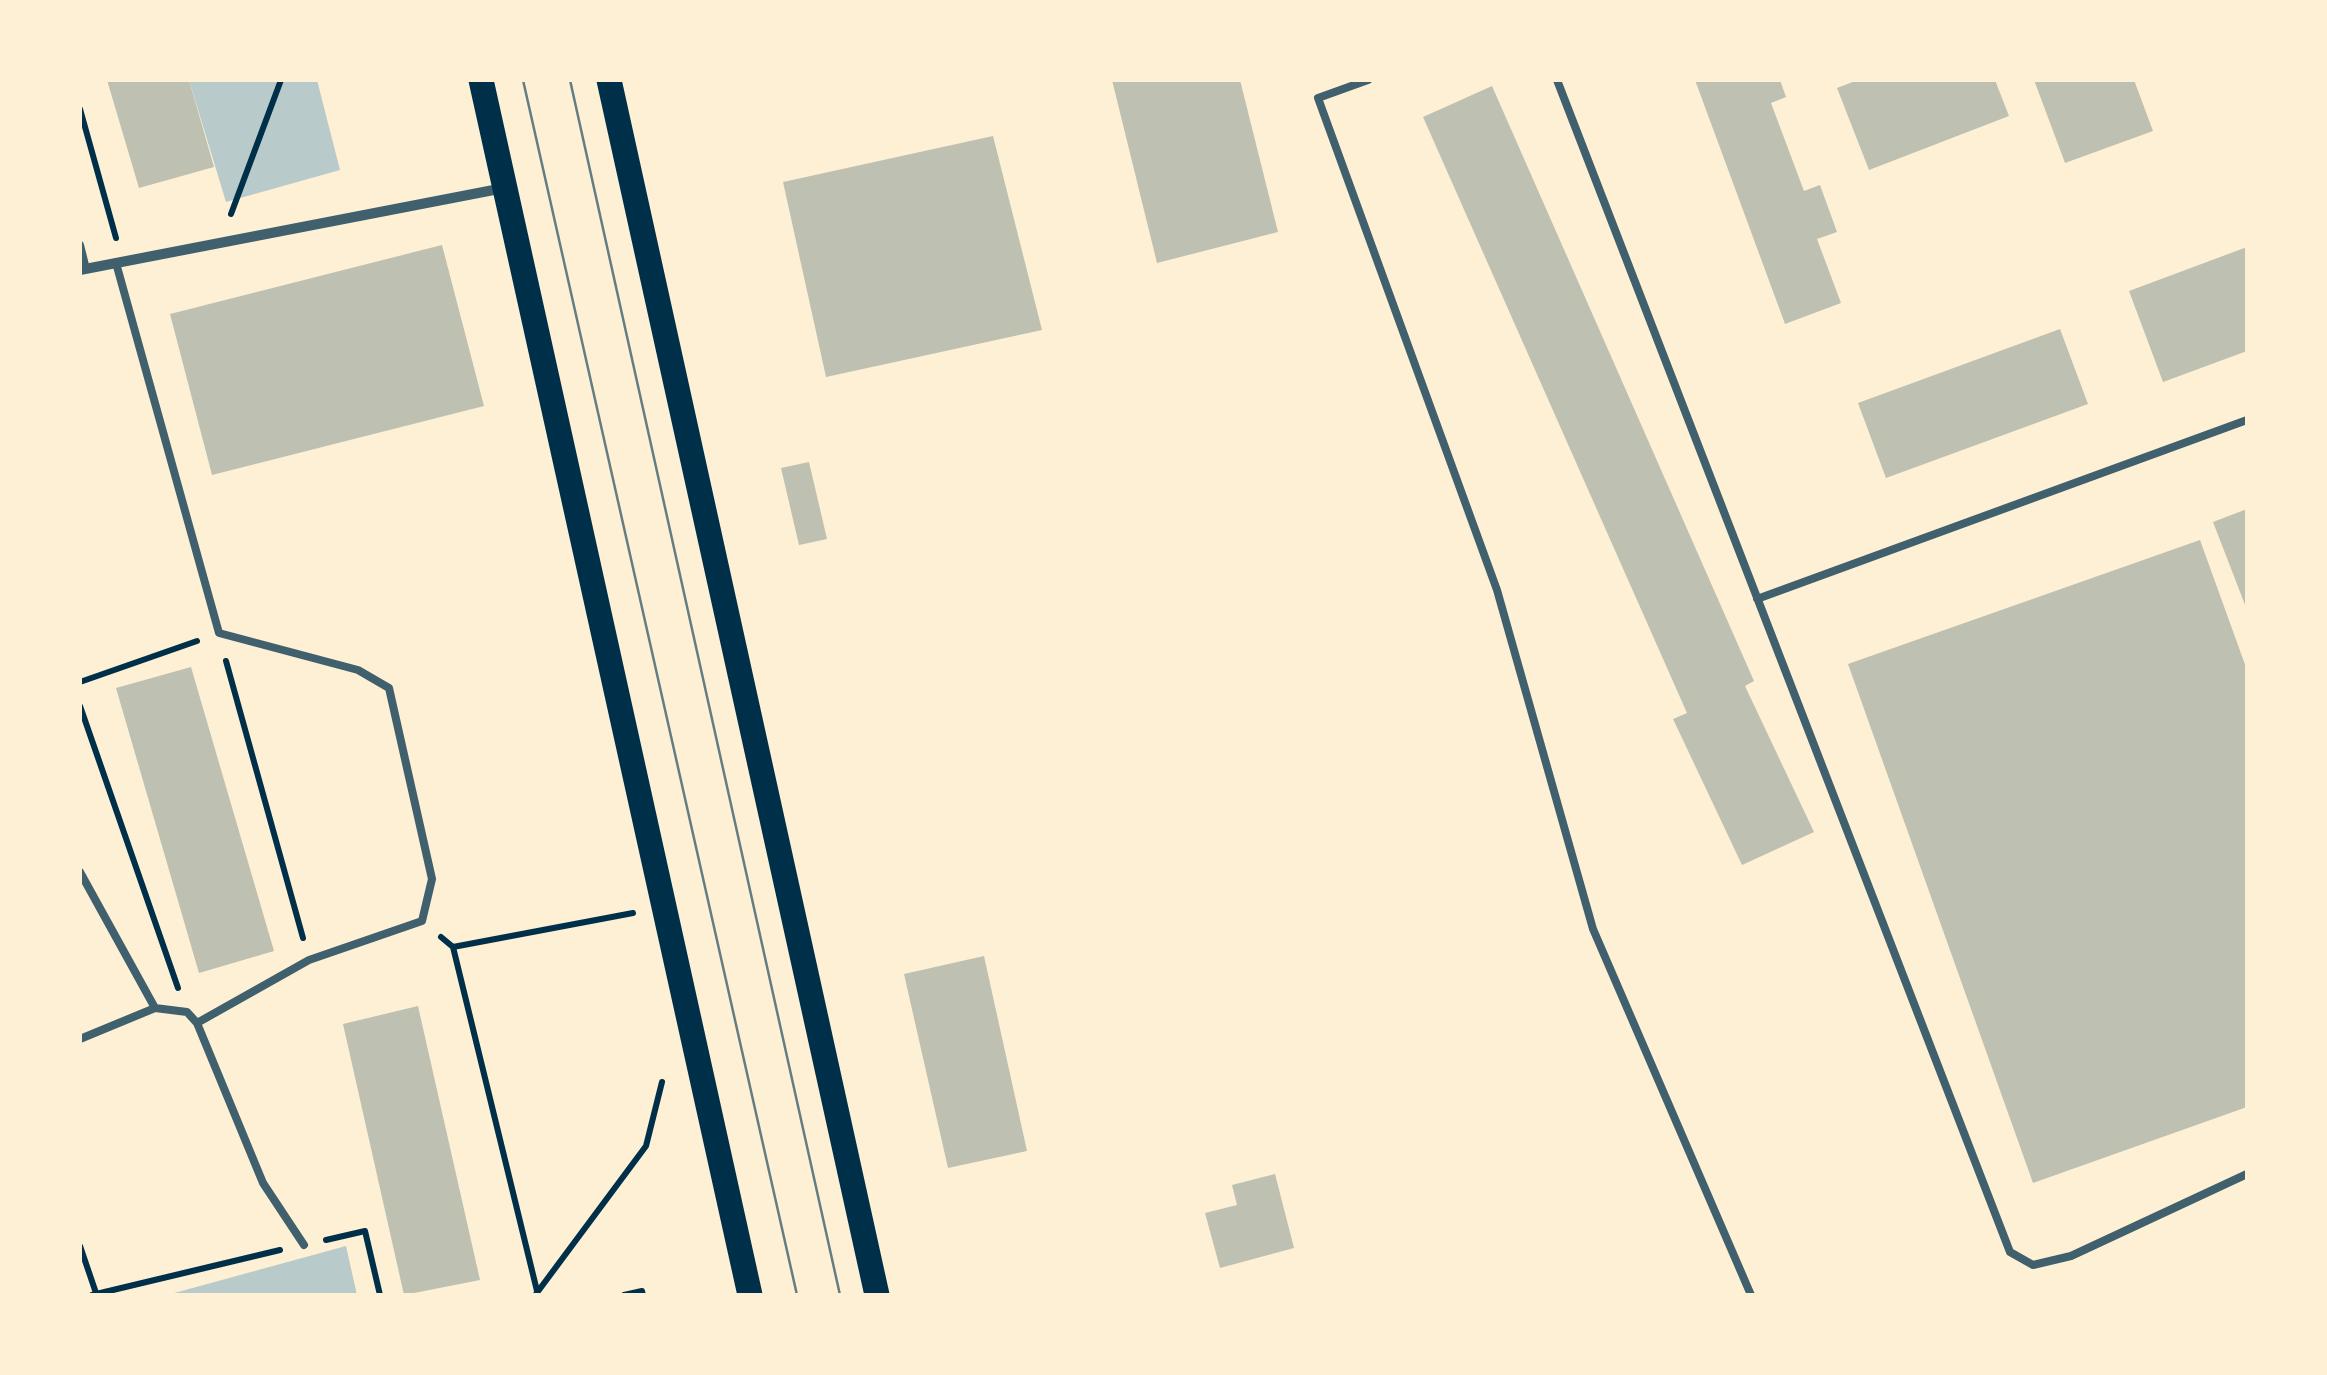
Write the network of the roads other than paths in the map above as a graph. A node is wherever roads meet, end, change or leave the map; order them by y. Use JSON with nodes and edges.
{"nodes":[{"id":1,"x":481,"y":80,"type":"edge"},
{"id":2,"x":609,"y":80,"type":"edge"},
{"id":3,"x":1368,"y":80,"type":"edge"},
{"id":4,"x":1557,"y":80,"type":"edge"},
{"id":5,"x":504,"y":188,"type":"junction"},
{"id":6,"x":80,"y":245,"type":"edge"},
{"id":7,"x":116,"y":263,"type":"junction"},
{"id":8,"x":83,"y":270,"type":"edge"},
{"id":9,"x":2247,"y":420,"type":"edge"},
{"id":10,"x":1757,"y":598,"type":"junction"},
{"id":11,"x":80,"y":872,"type":"edge"},
{"id":12,"x":92,"y":893,"type":"junction"},
{"id":13,"x":80,"y":898,"type":"edge"},
{"id":14,"x":155,"y":1008,"type":"junction"},
{"id":15,"x":198,"y":1023,"type":"junction"},
{"id":16,"x":80,"y":1039,"type":"edge"},
{"id":17,"x":2247,"y":1174,"type":"edge"},
{"id":18,"x":304,"y":1244,"type":"road end"},
{"id":19,"x":750,"y":1295,"type":"edge"},
{"id":20,"x":877,"y":1295,"type":"edge"},
{"id":21,"x":1751,"y":1295,"type":"edge"}],
"edges":[{"from":1,"to":5,"type":"main road"},
{"from":2,"to":20,"type":"main road"},
{"from":3,"to":21,"type":"lane"},
{"from":4,"to":10,"type":"lane"},
{"from":5,"to":7,"type":"street"},
{"from":5,"to":19,"type":"main road"},
{"from":6,"to":8,"type":"lane"},
{"from":7,"to":8,"type":"street"},
{"from":7,"to":15,"type":"lane"},
{"from":9,"to":10,"type":"lane"},
{"from":10,"to":17,"type":"lane"},
{"from":11,"to":12,"type":"lane"},
{"from":12,"to":13,"type":"lane"},
{"from":12,"to":14,"type":"lane"},
{"from":14,"to":15,"type":"lane"},
{"from":14,"to":16,"type":"lane"},
{"from":15,"to":18,"type":"lane"}]}
